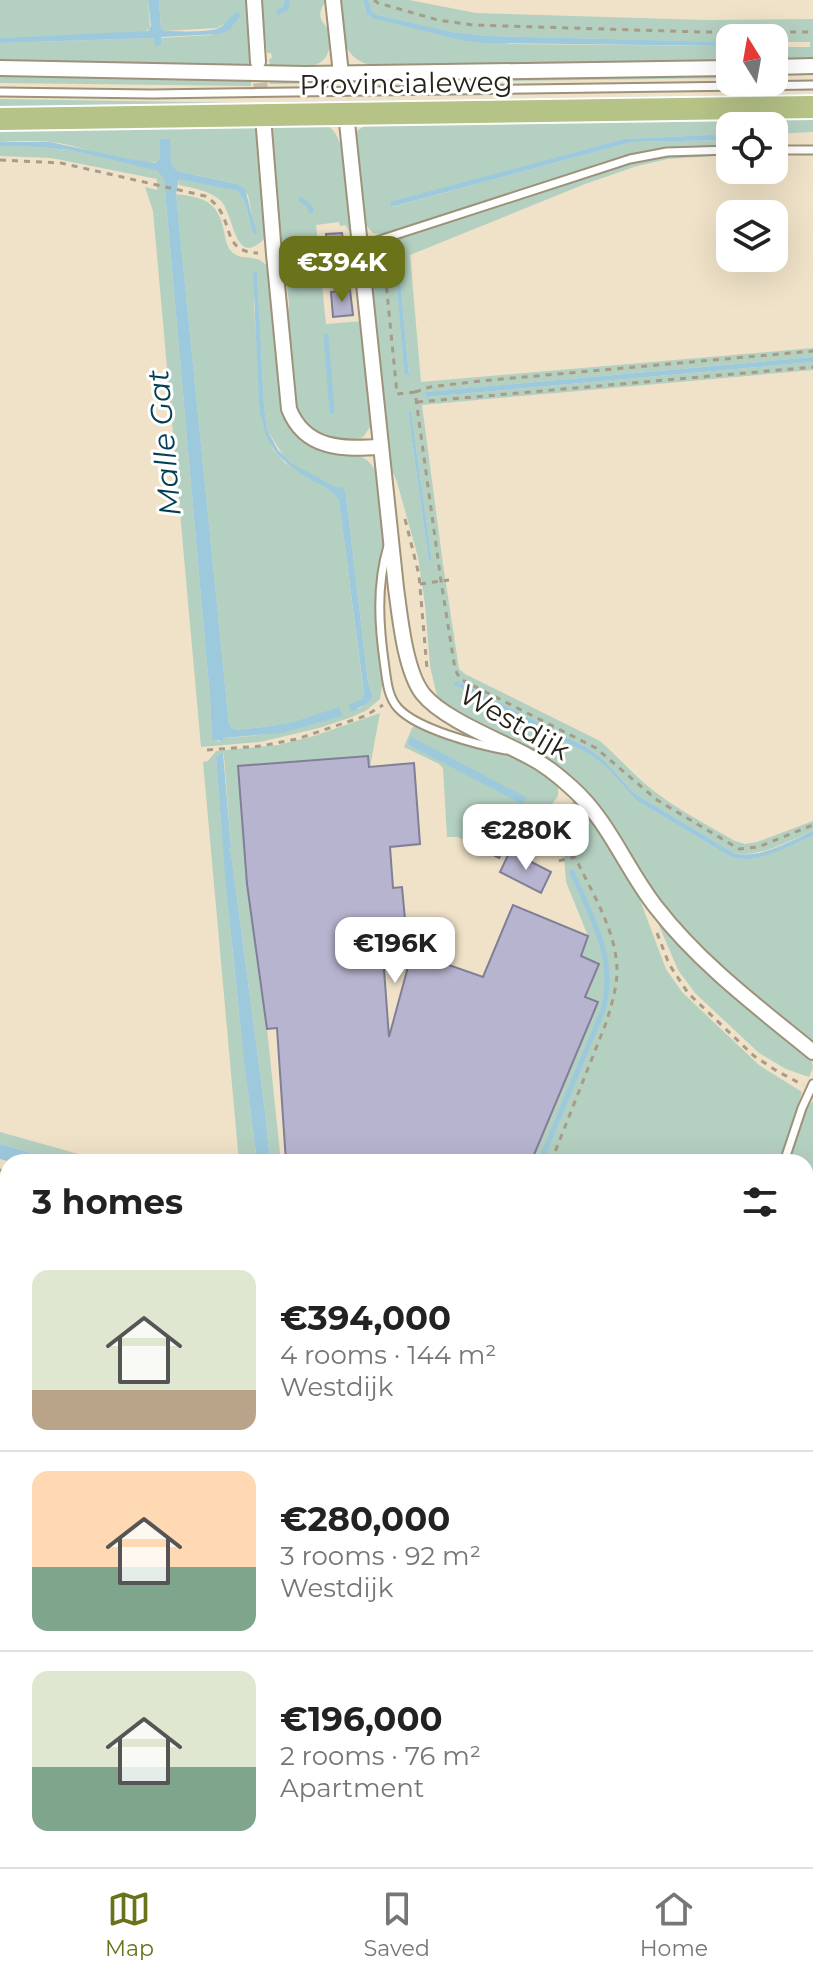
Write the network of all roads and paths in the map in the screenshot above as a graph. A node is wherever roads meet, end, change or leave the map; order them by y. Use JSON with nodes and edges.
{"nodes":[{"id":1,"x":254,"y":0,"type":"edge"},
{"id":2,"x":333,"y":0,"type":"edge"},
{"id":3,"x":374,"y":0,"type":"edge"},
{"id":4,"x":813,"y":32,"type":"edge"},
{"id":5,"x":258,"y":62,"type":"tunnel mouth"},
{"id":6,"x":813,"y":66,"type":"edge"},
{"id":7,"x":788,"y":67,"type":"edge"},
{"id":8,"x":0,"y":68,"type":"edge"},
{"id":9,"x":716,"y":68,"type":"edge"},
{"id":10,"x":341,"y":74,"type":"junction"},
{"id":11,"x":813,"y":85,"type":"edge"},
{"id":12,"x":0,"y":92,"type":"edge"},
{"id":13,"x":813,"y":107,"type":"edge"},
{"id":14,"x":346,"y":113,"type":"junction"},
{"id":15,"x":0,"y":119,"type":"edge"},
{"id":16,"x":264,"y":129,"type":"tunnel mouth"},
{"id":17,"x":716,"y":150,"type":"edge"},
{"id":18,"x":788,"y":150,"type":"edge"},
{"id":19,"x":813,"y":150,"type":"edge"},
{"id":20,"x":0,"y":160,"type":"edge"},
{"id":21,"x":382,"y":240,"type":"junction"},
{"id":22,"x":361,"y":246,"type":"junction"},
{"id":23,"x":274,"y":254,"type":"junction"},
{"id":24,"x":813,"y":351,"type":"edge"},
{"id":25,"x":813,"y":367,"type":"edge"},
{"id":26,"x":415,"y":392,"type":"junction"},
{"id":27,"x":417,"y":402,"type":"junction"},
{"id":28,"x":380,"y":447,"type":"junction"},
{"id":29,"x":404,"y":516,"type":"dead end"},
{"id":30,"x":391,"y":535,"type":"junction"},
{"id":31,"x":449,"y":580,"type":"dead end"},
{"id":32,"x":441,"y":581,"type":"junction"},
{"id":33,"x":420,"y":584,"type":"junction"},
{"id":34,"x":391,"y":697,"type":"junction"},
{"id":35,"x":425,"y":697,"type":"junction"},
{"id":36,"x":207,"y":750,"type":"dead end"},
{"id":37,"x":520,"y":752,"type":"junction"},
{"id":38,"x":813,"y":825,"type":"edge"},
{"id":39,"x":554,"y":862,"type":"dead end"},
{"id":40,"x":656,"y":930,"type":"dead end"},
{"id":41,"x":813,"y":1052,"type":"edge"},
{"id":42,"x":812,"y":1086,"type":"edge"},
{"id":43,"x":554,"y":1154,"type":"edge"},
{"id":44,"x":787,"y":1154,"type":"edge"}],
"edges":[{"from":1,"to":5,"type":"street"},
{"from":2,"to":10,"type":"street"},
{"from":3,"to":4,"type":"path"},
{"from":6,"to":7,"type":"street"},
{"from":8,"to":10,"type":"street","name":"Provincialeweg"},
{"from":9,"to":10,"type":"street","name":"Provincialeweg"},
{"from":11,"to":12,"type":"lane","name":"Provincialeweg"},
{"from":13,"to":14,"type":"main road","name":"Provincialeweg"},
{"from":14,"to":15,"type":"main road","name":"Provincialeweg"},
{"from":14,"to":22,"type":"street","name":"Westdijk"},
{"from":16,"to":23,"type":"street"},
{"from":17,"to":21,"type":"lane"},
{"from":18,"to":19,"type":"lane"},
{"from":20,"to":23,"type":"path"},
{"from":21,"to":22,"type":"lane"},
{"from":21,"to":26,"type":"path"},
{"from":22,"to":28,"type":"street","name":"Westdijk"},
{"from":23,"to":28,"type":"street"},
{"from":24,"to":26,"type":"path"},
{"from":25,"to":27,"type":"path"},
{"from":26,"to":27,"type":"path"},
{"from":27,"to":32,"type":"path"},
{"from":28,"to":30,"type":"street","name":"Westdijk"},
{"from":29,"to":33,"type":"path"},
{"from":30,"to":34,"type":"lane"},
{"from":30,"to":35,"type":"street","name":"Westdijk"},
{"from":31,"to":32,"type":"path"},
{"from":32,"to":33,"type":"path"},
{"from":32,"to":38,"type":"path"},
{"from":33,"to":35,"type":"path"},
{"from":34,"to":36,"type":"path"},
{"from":34,"to":37,"type":"lane"},
{"from":35,"to":37,"type":"street","name":"Westdijk"},
{"from":37,"to":41,"type":"street","name":"Westdijk"},
{"from":39,"to":43,"type":"path"},
{"from":40,"to":42,"type":"path"},
{"from":42,"to":44,"type":"lane"}]}
